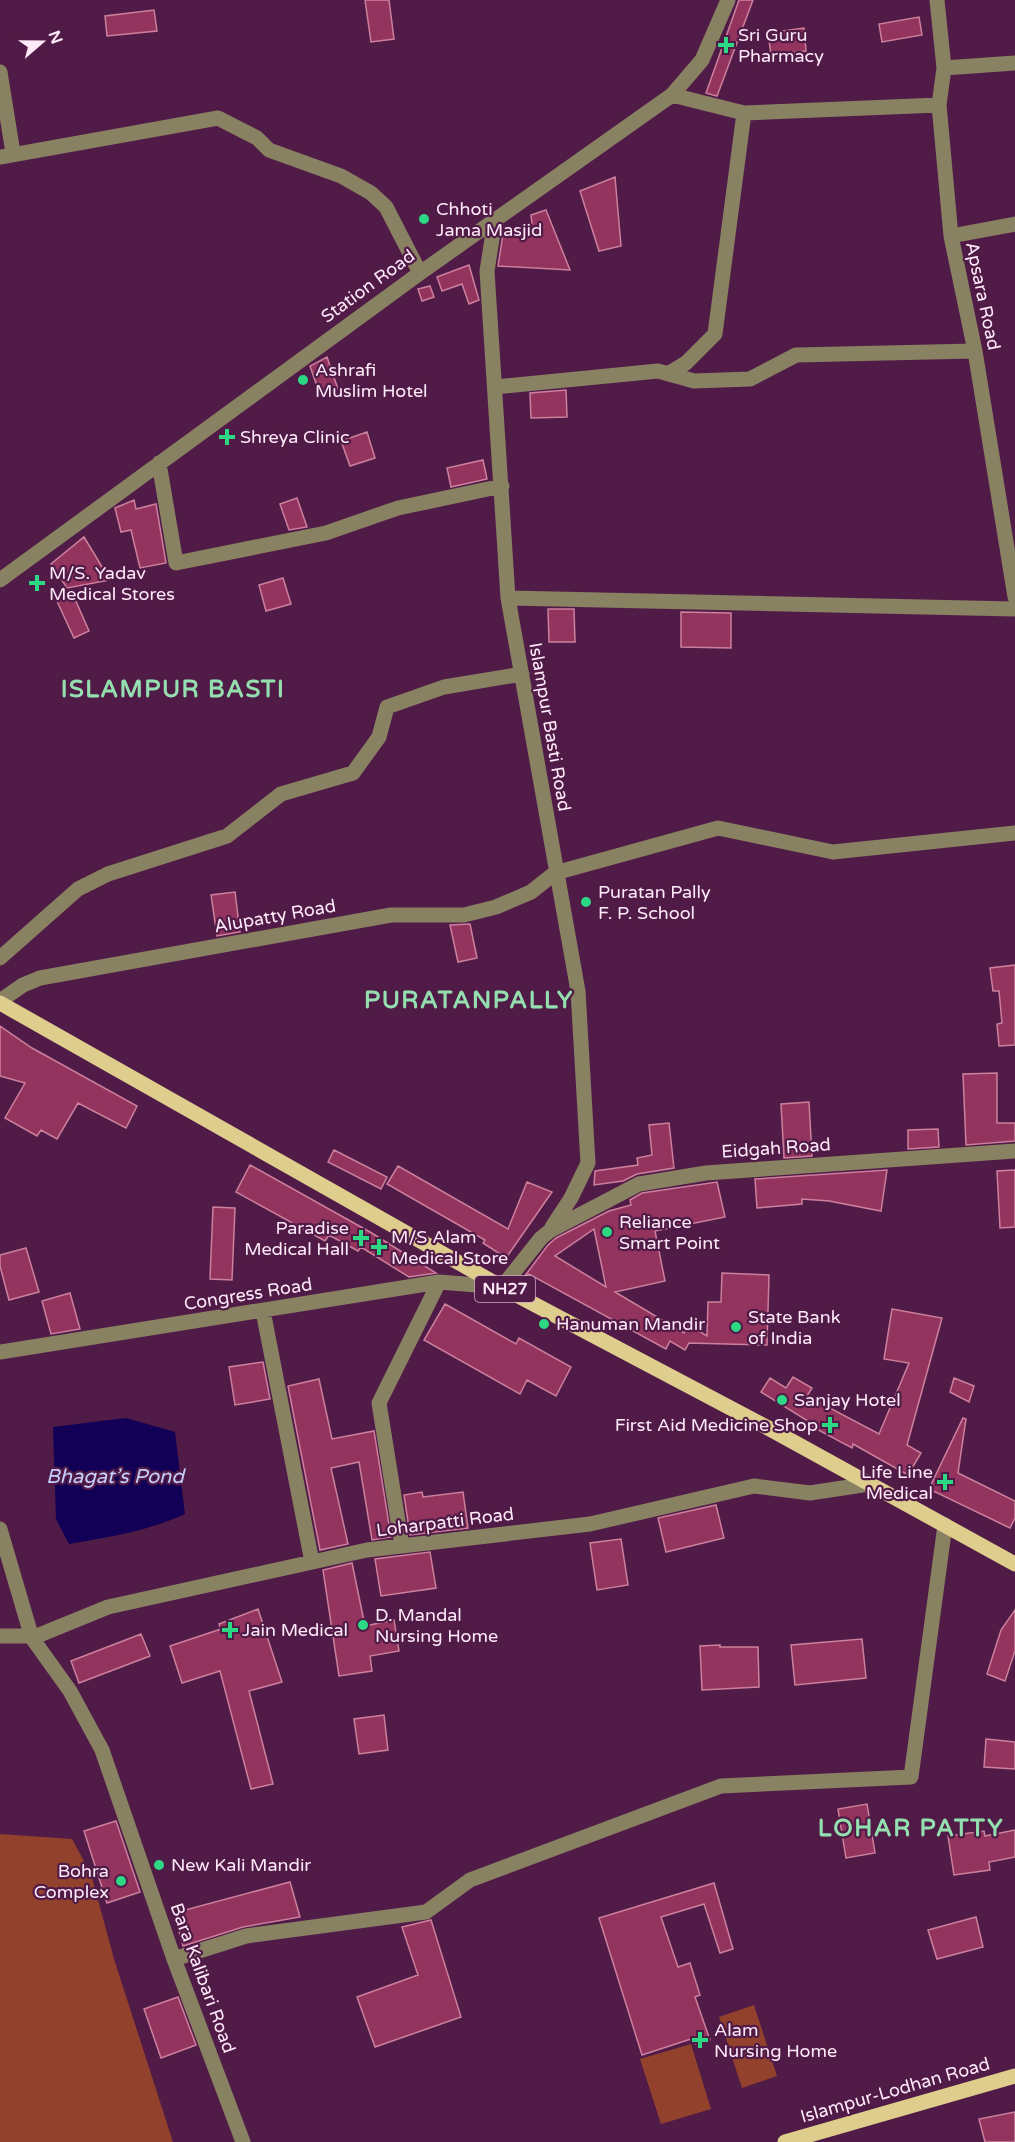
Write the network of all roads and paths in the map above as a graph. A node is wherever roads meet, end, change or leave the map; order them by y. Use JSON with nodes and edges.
{"nodes":[{"id":1,"x":728,"y":0,"type":"edge"},
{"id":2,"x":937,"y":0,"type":"edge"},
{"id":3,"x":1015,"y":63,"type":"edge"},
{"id":4,"x":944,"y":68,"type":"junction"},
{"id":5,"x":0,"y":72,"type":"edge"},
{"id":6,"x":672,"y":95,"type":"junction"},
{"id":7,"x":939,"y":105,"type":"junction"},
{"id":8,"x":744,"y":113,"type":"junction"},
{"id":9,"x":7,"y":155,"type":"edge"},
{"id":10,"x":495,"y":220,"type":"junction"},
{"id":11,"x":1015,"y":224,"type":"edge"},
{"id":12,"x":951,"y":236,"type":"junction"},
{"id":13,"x":420,"y":273,"type":"junction"},
{"id":14,"x":975,"y":351,"type":"junction"},
{"id":15,"x":668,"y":374,"type":"junction"},
{"id":16,"x":495,"y":387,"type":"junction"},
{"id":17,"x":159,"y":463,"type":"junction"},
{"id":18,"x":502,"y":486,"type":"junction"},
{"id":19,"x":0,"y":580,"type":"edge"},
{"id":20,"x":1015,"y":597,"type":"edge"},
{"id":21,"x":508,"y":598,"type":"junction"},
{"id":22,"x":1015,"y":609,"type":"edge"},
{"id":23,"x":522,"y":674,"type":"junction"},
{"id":24,"x":1015,"y":833,"type":"edge"},
{"id":25,"x":555,"y":873,"type":"junction"},
{"id":26,"x":0,"y":958,"type":"edge"},
{"id":27,"x":0,"y":1002,"type":"edge"},
{"id":28,"x":1015,"y":1151,"type":"edge"},
{"id":29,"x":551,"y":1230,"type":"junction"},
{"id":30,"x":439,"y":1282,"type":"junction"},
{"id":31,"x":502,"y":1287,"type":"junction"},
{"id":32,"x":263,"y":1311,"type":"junction"},
{"id":33,"x":0,"y":1352,"type":"edge"},
{"id":34,"x":869,"y":1484,"type":"junction"},
{"id":35,"x":945,"y":1525,"type":"junction"},
{"id":36,"x":0,"y":1529,"type":"edge"},
{"id":37,"x":402,"y":1546,"type":"junction"},
{"id":38,"x":312,"y":1562,"type":"junction"},
{"id":39,"x":1015,"y":1564,"type":"edge"},
{"id":40,"x":0,"y":1636,"type":"edge"},
{"id":41,"x":32,"y":1637,"type":"junction"},
{"id":42,"x":174,"y":1959,"type":"junction"},
{"id":43,"x":1015,"y":2076,"type":"edge"},
{"id":44,"x":243,"y":2142,"type":"edge"},
{"id":45,"x":785,"y":2142,"type":"edge"}],
"edges":[{"from":1,"to":6,"type":"street","name":"Station Road"},
{"from":2,"to":4,"type":"street","name":"Apsara Road"},
{"from":3,"to":4,"type":"street"},
{"from":4,"to":7,"type":"street","name":"Apsara Road"},
{"from":5,"to":9,"type":"street"},
{"from":6,"to":8,"type":"street"},
{"from":6,"to":10,"type":"street","name":"Station Road"},
{"from":7,"to":8,"type":"street"},
{"from":7,"to":12,"type":"street","name":"Apsara Road"},
{"from":8,"to":15,"type":"street"},
{"from":9,"to":13,"type":"street"},
{"from":10,"to":13,"type":"street","name":"Station Road"},
{"from":10,"to":16,"type":"street","name":"Islampur Basti Road"},
{"from":11,"to":12,"type":"street"},
{"from":12,"to":14,"type":"street","name":"Apsara Road"},
{"from":13,"to":17,"type":"street","name":"Station Road"},
{"from":14,"to":15,"type":"street"},
{"from":14,"to":20,"type":"street","name":"Apsara Road"},
{"from":15,"to":16,"type":"street"},
{"from":16,"to":18,"type":"street","name":"Islampur Basti Road"},
{"from":17,"to":18,"type":"street"},
{"from":17,"to":19,"type":"street","name":"Station Road"},
{"from":18,"to":21,"type":"street","name":"Islampur Basti Road"},
{"from":21,"to":22,"type":"street"},
{"from":21,"to":23,"type":"street","name":"Islampur Basti Road"},
{"from":23,"to":25,"type":"street","name":"Islampur Basti Road"},
{"from":23,"to":26,"type":"street"},
{"from":24,"to":25,"type":"street"},
{"from":25,"to":27,"type":"street","name":"Alupatty Road"},
{"from":25,"to":29,"type":"street","name":"Islampur Basti Road"},
{"from":27,"to":31,"type":"main road","number":"NH27"},
{"from":28,"to":29,"type":"street","name":"Eidgah Road"},
{"from":29,"to":31,"type":"street"},
{"from":30,"to":31,"type":"street","name":"Congress Road"},
{"from":30,"to":32,"type":"street","name":"Congress Road"},
{"from":30,"to":37,"type":"street"},
{"from":31,"to":34,"type":"main road","number":"NH27"},
{"from":32,"to":33,"type":"street","name":"Congress Road"},
{"from":32,"to":38,"type":"street"},
{"from":34,"to":35,"type":"main road","number":"NH27"},
{"from":34,"to":37,"type":"street","name":"Loharpatti Road"},
{"from":35,"to":39,"type":"main road","number":"NH27"},
{"from":35,"to":42,"type":"street"},
{"from":36,"to":41,"type":"street","name":"Bara Kalibari Road"},
{"from":37,"to":38,"type":"street","name":"Loharpatti Road"},
{"from":38,"to":41,"type":"street","name":"Loharpatti Road"},
{"from":40,"to":41,"type":"street"},
{"from":41,"to":42,"type":"street","name":"Bara Kalibari Road"},
{"from":42,"to":44,"type":"street","name":"Bara Kalibari Road"},
{"from":43,"to":45,"type":"main road","name":"Islampur-Lodhan Road"}]}
